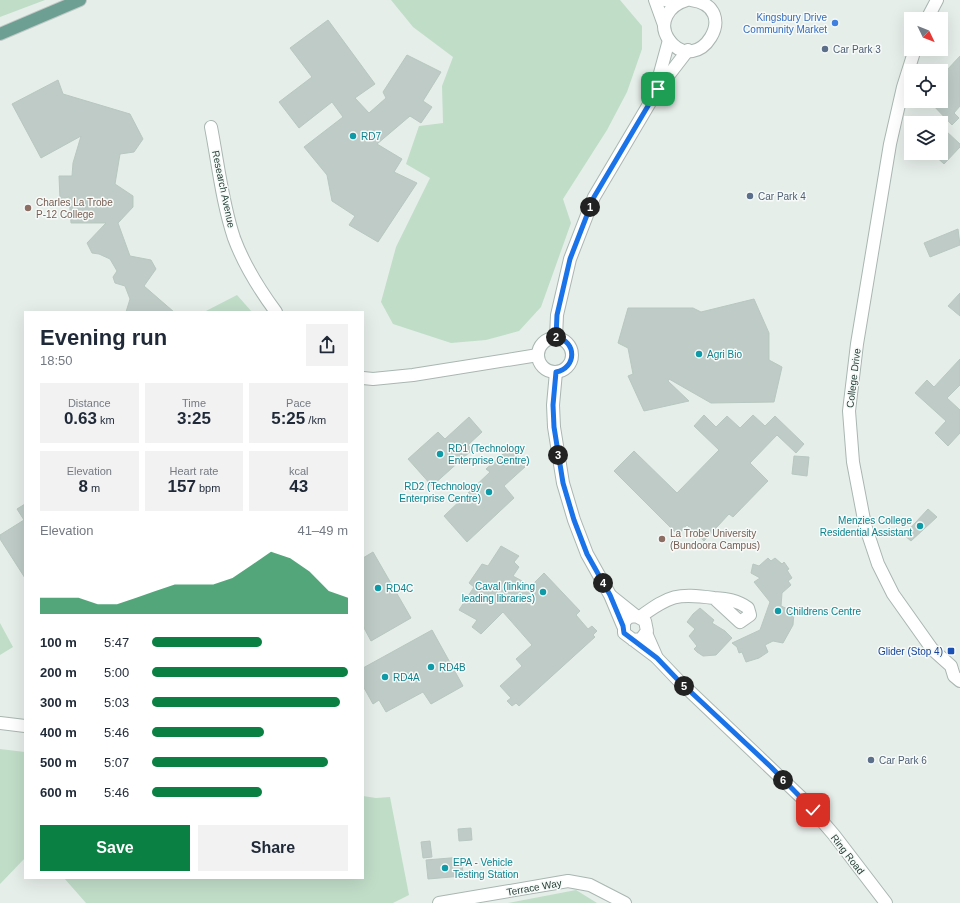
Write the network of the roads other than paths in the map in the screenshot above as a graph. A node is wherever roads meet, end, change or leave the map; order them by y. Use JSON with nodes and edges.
{"nodes":[{"id":1,"x":80,"y":0,"type":"edge"},
{"id":2,"x":655,"y":0,"type":"edge"},
{"id":3,"x":664,"y":0,"type":"edge"},
{"id":4,"x":691,"y":0,"type":"edge"},
{"id":5,"x":937,"y":0,"type":"edge"},
{"id":6,"x":682,"y":1,"type":"edge"},
{"id":7,"x":710,"y":3,"type":"edge"},
{"id":8,"x":931,"y":12,"type":"edge"},
{"id":9,"x":664,"y":26,"type":"junction"},
{"id":10,"x":0,"y":34,"type":"edge"},
{"id":11,"x":669,"y":40,"type":"junction"},
{"id":12,"x":688,"y":50,"type":"junction"},
{"id":13,"x":913,"y":56,"type":"edge"},
{"id":14,"x":658,"y":89,"type":"junction"},
{"id":15,"x":212,"y":127,"type":"dead end"},
{"id":16,"x":275,"y":311,"type":"edge"},
{"id":17,"x":556,"y":337,"type":"junction"},
{"id":18,"x":538,"y":355,"type":"junction"},
{"id":19,"x":556,"y":372,"type":"junction"},
{"id":20,"x":364,"y":378,"type":"edge"},
{"id":21,"x":610,"y":595,"type":"junction"},
{"id":22,"x":714,"y":598,"type":"dead end"},
{"id":23,"x":663,"y":602,"type":"junction"},
{"id":24,"x":638,"y":616,"type":"junction"},
{"id":25,"x":623,"y":626,"type":"junction"},
{"id":26,"x":647,"y":630,"type":"junction"},
{"id":27,"x":633,"y":640,"type":"junction"},
{"id":28,"x":657,"y":658,"type":"junction"},
{"id":29,"x":960,"y":681,"type":"edge"},
{"id":30,"x":0,"y":723,"type":"edge"},
{"id":31,"x":24,"y":726,"type":"edge"},
{"id":32,"x":439,"y":903,"type":"edge"},
{"id":33,"x":625,"y":903,"type":"edge"},
{"id":34,"x":886,"y":903,"type":"edge"}],
"edges":[{"from":1,"to":10,"type":"main road"},
{"from":2,"to":9,"type":"street"},
{"from":3,"to":6,"type":"street"},
{"from":4,"to":7,"type":"street"},
{"from":5,"to":8,"type":"street"},
{"from":6,"to":9,"type":"street"},
{"from":7,"to":12,"type":"street"},
{"from":9,"to":11,"type":"street"},
{"from":11,"to":12,"type":"street"},
{"from":11,"to":14,"type":"street"},
{"from":12,"to":14,"type":"street"},
{"from":13,"to":29,"type":"street","name":"College Drive"},
{"from":14,"to":17,"type":"street"},
{"from":15,"to":16,"type":"street","name":"Research Avenue"},
{"from":17,"to":18,"type":"street"},
{"from":17,"to":19,"type":"street"},
{"from":18,"to":19,"type":"street"},
{"from":18,"to":20,"type":"street"},
{"from":19,"to":21,"type":"street"},
{"from":21,"to":24,"type":"street"},
{"from":21,"to":25,"type":"street"},
{"from":22,"to":23,"type":"street"},
{"from":23,"to":24,"type":"street"},
{"from":23,"to":26,"type":"street"},
{"from":24,"to":25,"type":"street"},
{"from":24,"to":26,"type":"street"},
{"from":25,"to":27,"type":"street"},
{"from":26,"to":27,"type":"street"},
{"from":26,"to":28,"type":"street","name":"Ring Road"},
{"from":27,"to":28,"type":"street"},
{"from":28,"to":34,"type":"street","name":"Ring Road"},
{"from":30,"to":31,"type":"street"},
{"from":32,"to":33,"type":"street","name":"Terrace Way"}]}
